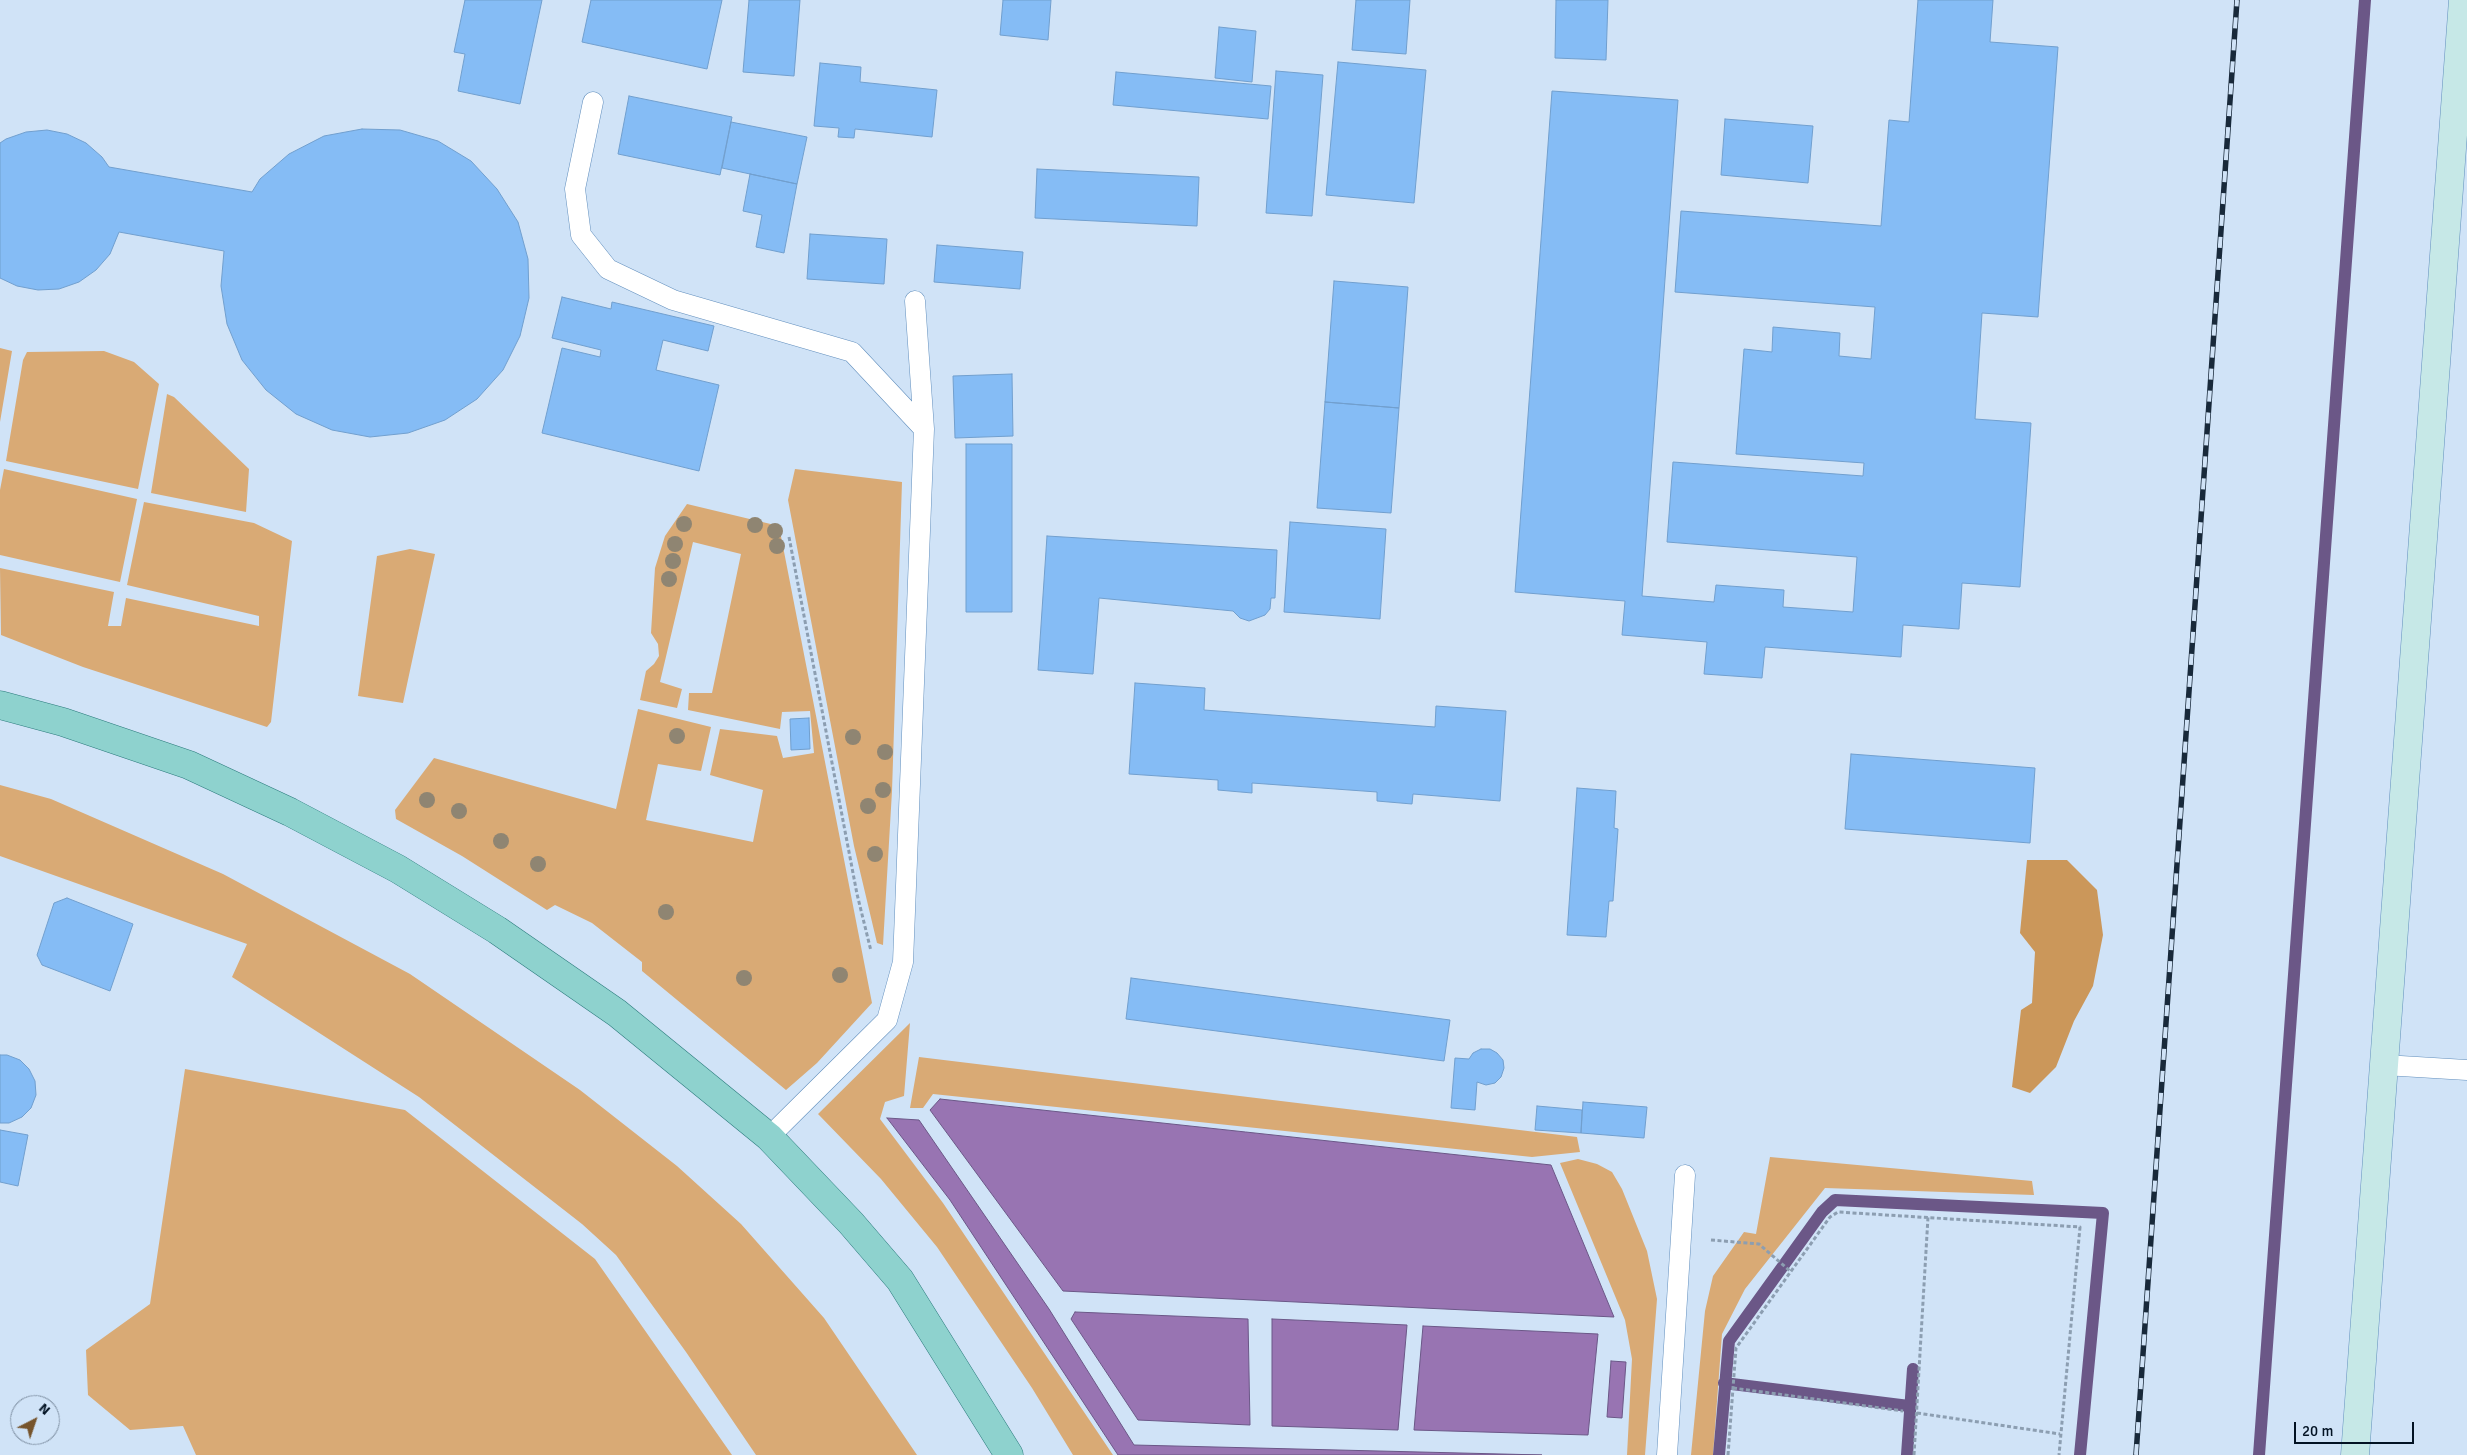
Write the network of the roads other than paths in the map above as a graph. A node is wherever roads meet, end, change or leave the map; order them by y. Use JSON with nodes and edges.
{"nodes":[{"id":1,"x":2462,"y":0,"type":"edge"},
{"id":2,"x":593,"y":102,"type":"dead end"},
{"id":3,"x":914,"y":301,"type":"dead end"},
{"id":4,"x":924,"y":429,"type":"junction"},
{"id":5,"x":0,"y":705,"type":"edge"},
{"id":6,"x":2384,"y":1065,"type":"junction"},
{"id":7,"x":2467,"y":1070,"type":"edge"},
{"id":8,"x":769,"y":1137,"type":"junction"},
{"id":9,"x":1685,"y":1175,"type":"dead end"},
{"id":10,"x":1009,"y":1455,"type":"edge"},
{"id":11,"x":1667,"y":1455,"type":"edge"},
{"id":12,"x":2355,"y":1455,"type":"edge"}],
"edges":[{"from":1,"to":6,"type":"main road"},
{"from":2,"to":4,"type":"lane"},
{"from":3,"to":4,"type":"lane"},
{"from":4,"to":8,"type":"lane"},
{"from":5,"to":8,"type":"main road"},
{"from":6,"to":7,"type":"lane"},
{"from":6,"to":12,"type":"main road"},
{"from":8,"to":10,"type":"main road"},
{"from":9,"to":11,"type":"lane"}]}
